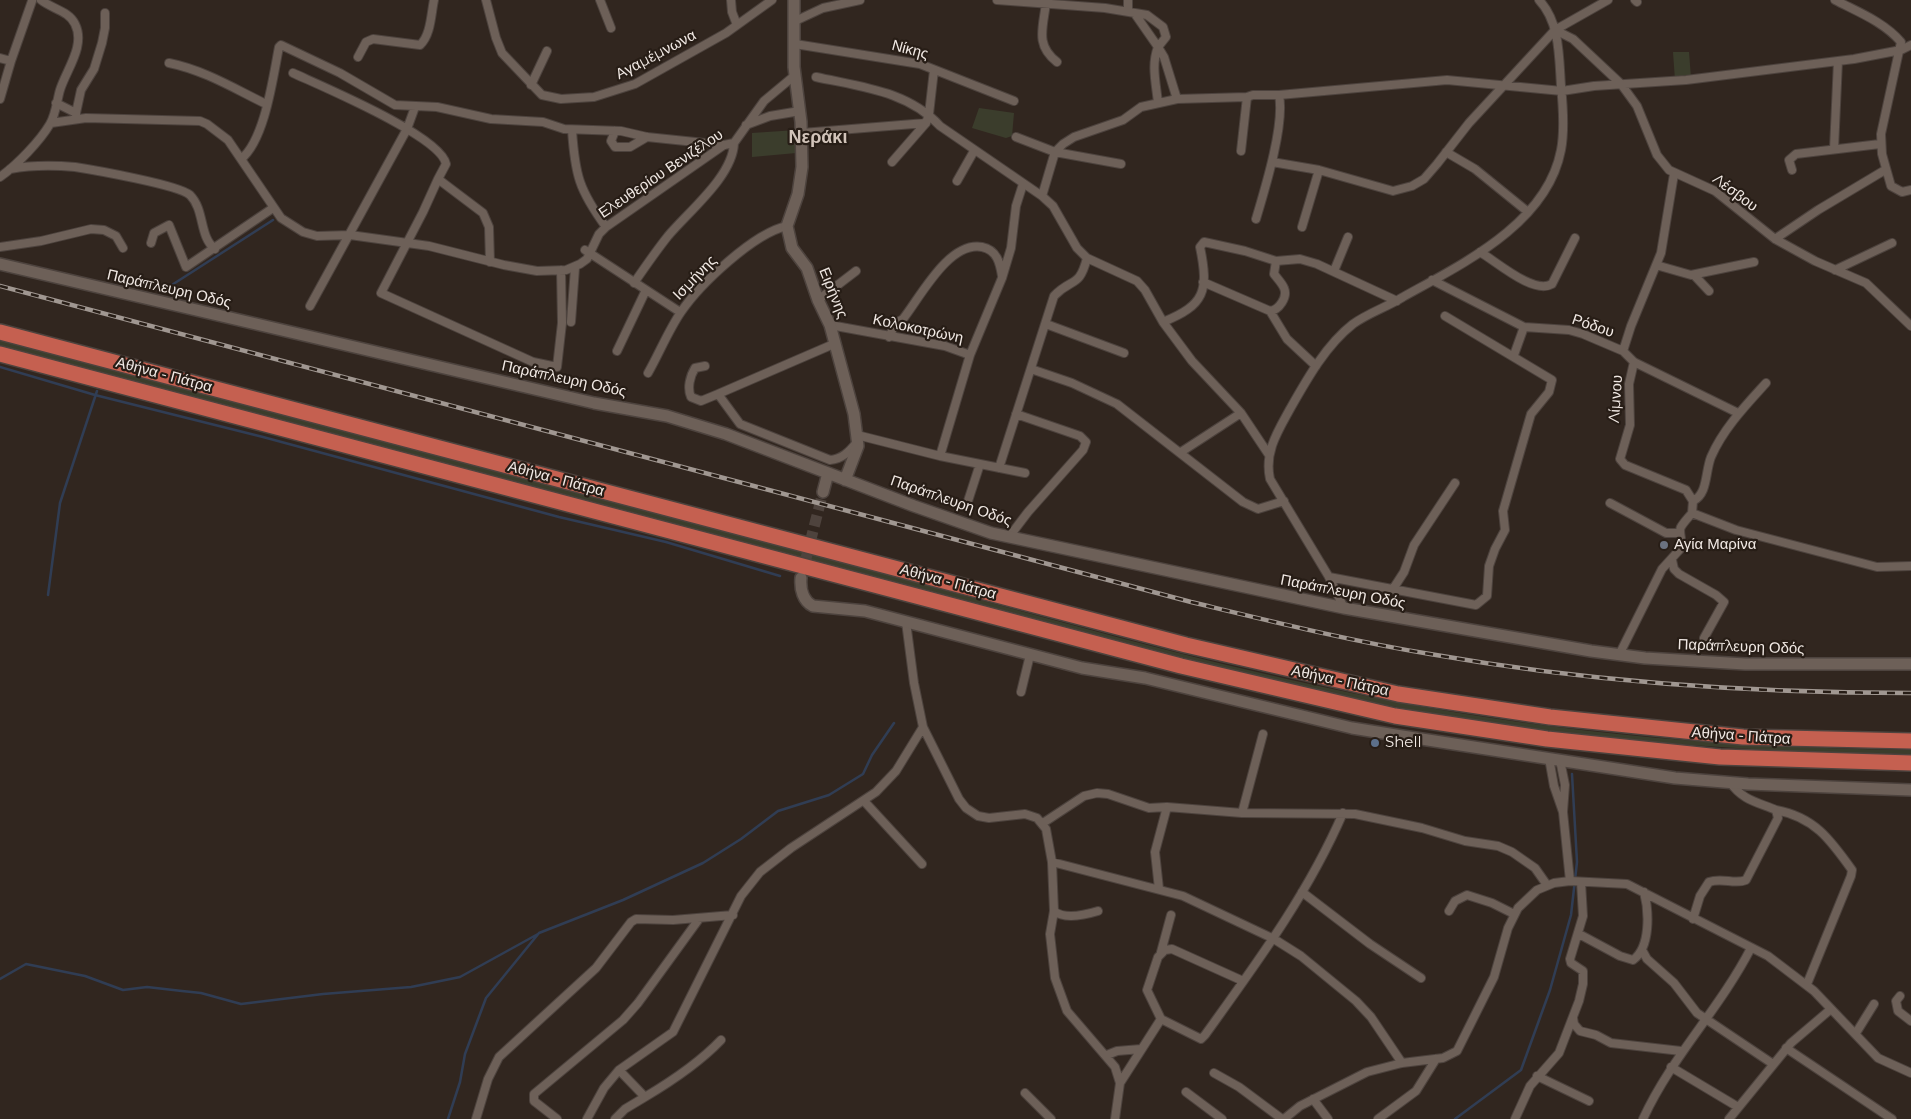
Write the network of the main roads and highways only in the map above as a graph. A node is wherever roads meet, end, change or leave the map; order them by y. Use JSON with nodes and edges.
{"nodes":[{"id":1,"x":794,"y":0,"type":"edge"},
{"id":2,"x":0,"y":264,"type":"edge"},
{"id":3,"x":0,"y":332,"type":"edge"},
{"id":4,"x":0,"y":354,"type":"edge"},
{"id":5,"x":828,"y":473,"type":"junction"},
{"id":6,"x":844,"y":480,"type":"junction"},
{"id":7,"x":823,"y":492,"type":"tunnel mouth"},
{"id":8,"x":801,"y":578,"type":"tunnel mouth"},
{"id":9,"x":1911,"y":664,"type":"edge"},
{"id":10,"x":1911,"y":741,"type":"edge"},
{"id":11,"x":1911,"y":763,"type":"edge"},
{"id":12,"x":1911,"y":790,"type":"edge"}],
"edges":[{"from":1,"to":6,"type":"main road","name":"Ειρήνης"},
{"from":2,"to":5,"type":"main road","name":"Παράπλευρη Οδός"},
{"from":3,"to":10,"type":"highway","name":"Αθήνα - Πάτρα"},
{"from":4,"to":11,"type":"highway","name":"Αθήνα - Πάτρα"},
{"from":5,"to":6,"type":"main road","name":"Παράπλευρη Οδός"},
{"from":5,"to":7,"type":"main road"},
{"from":6,"to":9,"type":"main road","name":"Παράπλευρη Οδός"},
{"from":8,"to":12,"type":"main road"}]}
